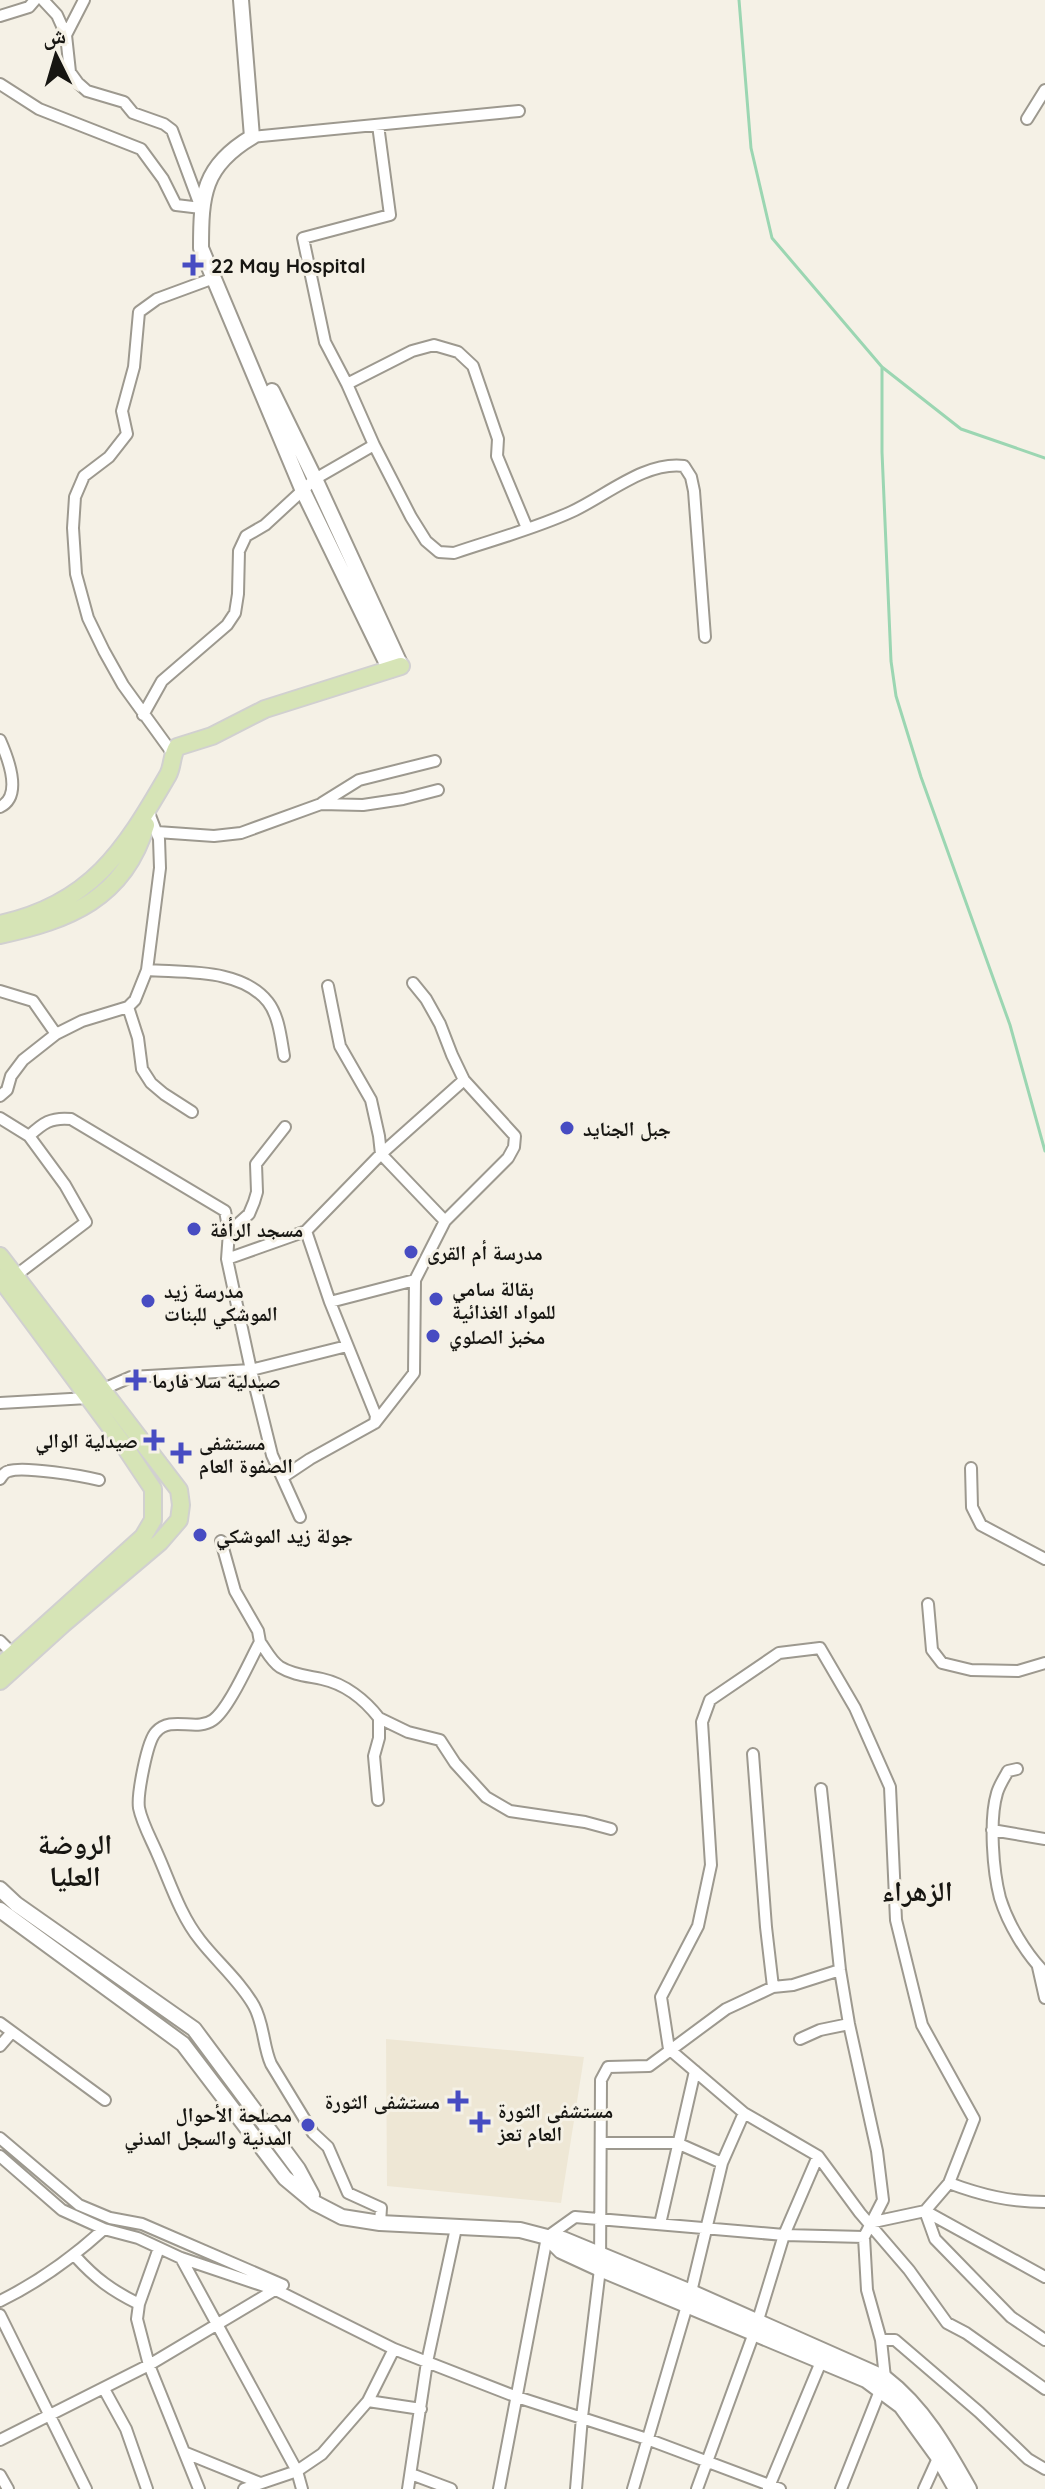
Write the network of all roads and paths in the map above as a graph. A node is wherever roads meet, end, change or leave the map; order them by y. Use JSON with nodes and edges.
{"nodes":[{"id":1,"x":35,"y":0,"type":"edge"},
{"id":2,"x":43,"y":0,"type":"edge"},
{"id":3,"x":84,"y":0,"type":"edge"},
{"id":4,"x":241,"y":0,"type":"edge"},
{"id":5,"x":0,"y":16,"type":"edge"},
{"id":6,"x":66,"y":35,"type":"junction"},
{"id":7,"x":0,"y":84,"type":"edge"},
{"id":8,"x":1045,"y":90,"type":"edge"},
{"id":9,"x":519,"y":111,"type":"dead end"},
{"id":10,"x":1027,"y":119,"type":"dead end"},
{"id":11,"x":378,"y":125,"type":"junction"},
{"id":12,"x":252,"y":137,"type":"junction"},
{"id":13,"x":201,"y":208,"type":"junction"},
{"id":14,"x":214,"y":278,"type":"junction"},
{"id":15,"x":347,"y":384,"type":"junction"},
{"id":16,"x":374,"y":445,"type":"junction"},
{"id":17,"x":315,"y":479,"type":"junction"},
{"id":18,"x":303,"y":491,"type":"junction"},
{"id":19,"x":527,"y":528,"type":"junction"},
{"id":20,"x":705,"y":637,"type":"dead end"},
{"id":21,"x":396,"y":668,"type":"junction"},
{"id":22,"x":143,"y":715,"type":"junction"},
{"id":23,"x":0,"y":740,"type":"edge"},
{"id":24,"x":173,"y":754,"type":"junction"},
{"id":25,"x":4,"y":757,"type":"edge"},
{"id":26,"x":435,"y":761,"type":"dead end"},
{"id":27,"x":438,"y":790,"type":"dead end"},
{"id":28,"x":321,"y":804,"type":"junction"},
{"id":29,"x":0,"y":807,"type":"edge"},
{"id":30,"x":146,"y":809,"type":"junction"},
{"id":31,"x":157,"y":832,"type":"junction"},
{"id":32,"x":0,"y":924,"type":"edge"},
{"id":33,"x":0,"y":935,"type":"edge"},
{"id":34,"x":147,"y":970,"type":"junction"},
{"id":35,"x":413,"y":983,"type":"dead end"},
{"id":36,"x":328,"y":986,"type":"dead end"},
{"id":37,"x":0,"y":991,"type":"edge"},
{"id":38,"x":128,"y":1007,"type":"junction"},
{"id":39,"x":56,"y":1034,"type":"junction"},
{"id":40,"x":284,"y":1056,"type":"dead end"},
{"id":41,"x":464,"y":1080,"type":"junction"},
{"id":42,"x":0,"y":1096,"type":"edge"},
{"id":43,"x":192,"y":1112,"type":"dead end"},
{"id":44,"x":0,"y":1118,"type":"edge"},
{"id":45,"x":285,"y":1127,"type":"dead end"},
{"id":46,"x":29,"y":1136,"type":"junction"},
{"id":47,"x":381,"y":1154,"type":"junction"},
{"id":48,"x":445,"y":1221,"type":"junction"},
{"id":49,"x":306,"y":1231,"type":"junction"},
{"id":50,"x":229,"y":1232,"type":"junction"},
{"id":51,"x":0,"y":1256,"type":"edge"},
{"id":52,"x":227,"y":1259,"type":"junction"},
{"id":53,"x":8,"y":1277,"type":"edge"},
{"id":54,"x":415,"y":1280,"type":"junction"},
{"id":55,"x":6,"y":1295,"type":"edge"},
{"id":56,"x":330,"y":1302,"type":"junction"},
{"id":57,"x":347,"y":1346,"type":"junction"},
{"id":58,"x":251,"y":1370,"type":"junction"},
{"id":59,"x":94,"y":1394,"type":"junction"},
{"id":60,"x":0,"y":1403,"type":"edge"},
{"id":61,"x":375,"y":1423,"type":"junction"},
{"id":62,"x":971,"y":1468,"type":"dead end"},
{"id":63,"x":283,"y":1477,"type":"junction"},
{"id":64,"x":0,"y":1479,"type":"edge"},
{"id":65,"x":99,"y":1480,"type":"dead end"},
{"id":66,"x":300,"y":1517,"type":"dead end"},
{"id":67,"x":221,"y":1541,"type":"dead end"},
{"id":68,"x":1045,"y":1559,"type":"edge"},
{"id":69,"x":928,"y":1604,"type":"dead end"},
{"id":70,"x":0,"y":1641,"type":"edge"},
{"id":71,"x":260,"y":1642,"type":"junction"},
{"id":72,"x":13,"y":1654,"type":"junction"},
{"id":73,"x":1045,"y":1663,"type":"edge"},
{"id":74,"x":0,"y":1666,"type":"edge"},
{"id":75,"x":0,"y":1681,"type":"edge"},
{"id":76,"x":379,"y":1718,"type":"junction"},
{"id":77,"x":753,"y":1754,"type":"dead end"},
{"id":78,"x":1017,"y":1769,"type":"dead end"},
{"id":79,"x":821,"y":1789,"type":"dead end"},
{"id":80,"x":378,"y":1800,"type":"dead end"},
{"id":81,"x":611,"y":1829,"type":"dead end"},
{"id":82,"x":992,"y":1830,"type":"junction"},
{"id":83,"x":1045,"y":1839,"type":"edge"},
{"id":84,"x":0,"y":1889,"type":"edge"},
{"id":85,"x":0,"y":1910,"type":"edge"},
{"id":86,"x":1041,"y":1969,"type":"edge"},
{"id":87,"x":840,"y":1970,"type":"junction"},
{"id":88,"x":773,"y":1987,"type":"junction"},
{"id":89,"x":1045,"y":1998,"type":"edge"},
{"id":90,"x":0,"y":2023,"type":"edge"},
{"id":91,"x":849,"y":2024,"type":"junction"},
{"id":92,"x":12,"y":2032,"type":"junction"},
{"id":93,"x":800,"y":2039,"type":"dead end"},
{"id":94,"x":0,"y":2046,"type":"edge"},
{"id":95,"x":669,"y":2049,"type":"junction"},
{"id":96,"x":695,"y":2071,"type":"junction"},
{"id":97,"x":105,"y":2100,"type":"dead end"},
{"id":98,"x":744,"y":2113,"type":"junction"},
{"id":99,"x":0,"y":2138,"type":"edge"},
{"id":100,"x":601,"y":2143,"type":"junction"},
{"id":101,"x":677,"y":2143,"type":"junction"},
{"id":102,"x":0,"y":2156,"type":"edge"},
{"id":103,"x":818,"y":2156,"type":"junction"},
{"id":104,"x":722,"y":2163,"type":"junction"},
{"id":105,"x":949,"y":2183,"type":"junction"},
{"id":106,"x":1045,"y":2202,"type":"edge"},
{"id":107,"x":315,"y":2203,"type":"junction"},
{"id":108,"x":925,"y":2211,"type":"junction"},
{"id":109,"x":601,"y":2219,"type":"junction"},
{"id":110,"x":380,"y":2223,"type":"junction"},
{"id":111,"x":869,"y":2223,"type":"junction"},
{"id":112,"x":660,"y":2224,"type":"junction"},
{"id":113,"x":456,"y":2228,"type":"junction"},
{"id":114,"x":104,"y":2229,"type":"junction"},
{"id":115,"x":704,"y":2229,"type":"junction"},
{"id":116,"x":784,"y":2235,"type":"junction"},
{"id":117,"x":547,"y":2237,"type":"junction"},
{"id":118,"x":864,"y":2237,"type":"junction"},
{"id":119,"x":159,"y":2248,"type":"junction"},
{"id":120,"x":75,"y":2256,"type":"junction"},
{"id":121,"x":181,"y":2258,"type":"junction"},
{"id":122,"x":600,"y":2262,"type":"junction"},
{"id":123,"x":1045,"y":2277,"type":"edge"},
{"id":124,"x":276,"y":2290,"type":"junction"},
{"id":125,"x":689,"y":2298,"type":"junction"},
{"id":126,"x":0,"y":2301,"type":"edge"},
{"id":127,"x":139,"y":2304,"type":"junction"},
{"id":128,"x":0,"y":2315,"type":"edge"},
{"id":129,"x":217,"y":2326,"type":"junction"},
{"id":130,"x":756,"y":2327,"type":"junction"},
{"id":131,"x":881,"y":2340,"type":"junction"},
{"id":132,"x":1045,"y":2340,"type":"edge"},
{"id":133,"x":394,"y":2349,"type":"junction"},
{"id":134,"x":823,"y":2357,"type":"junction"},
{"id":135,"x":427,"y":2362,"type":"junction"},
{"id":136,"x":149,"y":2365,"type":"junction"},
{"id":137,"x":883,"y":2384,"type":"junction"},
{"id":138,"x":104,"y":2389,"type":"junction"},
{"id":139,"x":1045,"y":2389,"type":"edge"},
{"id":140,"x":517,"y":2397,"type":"junction"},
{"id":141,"x":368,"y":2401,"type":"junction"},
{"id":142,"x":421,"y":2409,"type":"junction"},
{"id":143,"x":50,"y":2414,"type":"junction"},
{"id":144,"x":582,"y":2417,"type":"junction"},
{"id":145,"x":647,"y":2439,"type":"junction"},
{"id":146,"x":0,"y":2440,"type":"edge"},
{"id":147,"x":186,"y":2453,"type":"junction"},
{"id":148,"x":943,"y":2454,"type":"junction"},
{"id":149,"x":707,"y":2462,"type":"junction"},
{"id":150,"x":1045,"y":2469,"type":"edge"},
{"id":151,"x":297,"y":2471,"type":"junction"},
{"id":152,"x":411,"y":2474,"type":"junction"},
{"id":153,"x":0,"y":2475,"type":"edge"},
{"id":154,"x":260,"y":2483,"type":"junction"},
{"id":155,"x":772,"y":2488,"type":"edge"},
{"id":156,"x":8,"y":2489,"type":"edge"},
{"id":157,"x":86,"y":2489,"type":"edge"},
{"id":158,"x":147,"y":2489,"type":"edge"},
{"id":159,"x":199,"y":2489,"type":"edge"},
{"id":160,"x":244,"y":2489,"type":"edge"},
{"id":161,"x":302,"y":2489,"type":"edge"},
{"id":162,"x":408,"y":2489,"type":"edge"},
{"id":163,"x":451,"y":2489,"type":"edge"},
{"id":164,"x":499,"y":2489,"type":"edge"},
{"id":165,"x":576,"y":2489,"type":"edge"},
{"id":166,"x":633,"y":2489,"type":"edge"},
{"id":167,"x":697,"y":2489,"type":"edge"},
{"id":168,"x":841,"y":2489,"type":"edge"},
{"id":169,"x":924,"y":2489,"type":"edge"},
{"id":170,"x":956,"y":2489,"type":"edge"},
{"id":171,"x":969,"y":2489,"type":"edge"}],
"edges":[{"from":1,"to":5,"type":"street"},
{"from":2,"to":6,"type":"street"},
{"from":3,"to":6,"type":"street"},
{"from":4,"to":12,"type":"main road"},
{"from":6,"to":13,"type":"street"},
{"from":7,"to":13,"type":"street"},
{"from":8,"to":10,"type":"street"},
{"from":9,"to":11,"type":"street"},
{"from":11,"to":12,"type":"street"},
{"from":11,"to":15,"type":"street"},
{"from":12,"to":13,"type":"main road"},
{"from":13,"to":14,"type":"main road"},
{"from":13,"to":17,"type":"main road"},
{"from":14,"to":18,"type":"main road"},
{"from":14,"to":22,"type":"street"},
{"from":15,"to":16,"type":"street"},
{"from":15,"to":19,"type":"street"},
{"from":16,"to":17,"type":"street"},
{"from":16,"to":19,"type":"street"},
{"from":17,"to":18,"type":"street"},
{"from":17,"to":21,"type":"main road"},
{"from":18,"to":21,"type":"main road"},
{"from":18,"to":22,"type":"street"},
{"from":19,"to":20,"type":"street"},
{"from":21,"to":24,"type":"main road"},
{"from":22,"to":24,"type":"street"},
{"from":23,"to":25,"type":"street"},
{"from":24,"to":30,"type":"main road"},
{"from":25,"to":29,"type":"street"},
{"from":26,"to":28,"type":"street"},
{"from":27,"to":28,"type":"street"},
{"from":28,"to":31,"type":"street"},
{"from":30,"to":31,"type":"street"},
{"from":30,"to":32,"type":"main road"},
{"from":30,"to":33,"type":"main road"},
{"from":31,"to":34,"type":"street"},
{"from":34,"to":38,"type":"street"},
{"from":34,"to":40,"type":"street"},
{"from":35,"to":41,"type":"street"},
{"from":36,"to":47,"type":"street"},
{"from":37,"to":39,"type":"street"},
{"from":38,"to":39,"type":"street"},
{"from":38,"to":43,"type":"street"},
{"from":39,"to":42,"type":"street"},
{"from":41,"to":47,"type":"street"},
{"from":41,"to":48,"type":"street"},
{"from":44,"to":46,"type":"street"},
{"from":45,"to":50,"type":"street"},
{"from":46,"to":50,"type":"street"},
{"from":46,"to":53,"type":"street"},
{"from":47,"to":48,"type":"street"},
{"from":47,"to":49,"type":"street"},
{"from":48,"to":54,"type":"street"},
{"from":49,"to":52,"type":"street"},
{"from":49,"to":56,"type":"street"},
{"from":50,"to":52,"type":"street"},
{"from":51,"to":53,"type":"main road"},
{"from":52,"to":58,"type":"street"},
{"from":53,"to":55,"type":"main road"},
{"from":53,"to":59,"type":"main road"},
{"from":54,"to":56,"type":"street"},
{"from":54,"to":61,"type":"street"},
{"from":55,"to":59,"type":"main road"},
{"from":56,"to":57,"type":"street"},
{"from":57,"to":58,"type":"street"},
{"from":57,"to":61,"type":"street"},
{"from":58,"to":59,"type":"street"},
{"from":58,"to":63,"type":"street"},
{"from":59,"to":60,"type":"street"},
{"from":59,"to":72,"type":"main road"},
{"from":59,"to":75,"type":"main road"},
{"from":61,"to":63,"type":"street"},
{"from":62,"to":68,"type":"street"},
{"from":63,"to":66,"type":"street"},
{"from":64,"to":65,"type":"street"},
{"from":67,"to":71,"type":"street"},
{"from":69,"to":73,"type":"street"},
{"from":70,"to":72,"type":"street"},
{"from":71,"to":76,"type":"street"},
{"from":71,"to":110,"type":"street"},
{"from":72,"to":74,"type":"main road"},
{"from":76,"to":80,"type":"street"},
{"from":76,"to":81,"type":"street"},
{"from":77,"to":88,"type":"street"},
{"from":78,"to":82,"type":"street"},
{"from":79,"to":87,"type":"street"},
{"from":82,"to":83,"type":"street"},
{"from":82,"to":86,"type":"street"},
{"from":84,"to":107,"type":"main road"},
{"from":85,"to":107,"type":"main road"},
{"from":86,"to":89,"type":"street"},
{"from":87,"to":88,"type":"street"},
{"from":87,"to":91,"type":"street"},
{"from":88,"to":95,"type":"street"},
{"from":90,"to":92,"type":"street"},
{"from":91,"to":93,"type":"street"},
{"from":91,"to":111,"type":"street"},
{"from":92,"to":94,"type":"street"},
{"from":92,"to":97,"type":"street"},
{"from":95,"to":96,"type":"street"},
{"from":95,"to":100,"type":"street"},
{"from":95,"to":105,"type":"street"},
{"from":96,"to":98,"type":"street"},
{"from":96,"to":101,"type":"street"},
{"from":98,"to":103,"type":"street"},
{"from":98,"to":104,"type":"street"},
{"from":99,"to":124,"type":"street"},
{"from":100,"to":101,"type":"street"},
{"from":100,"to":109,"type":"street"},
{"from":101,"to":104,"type":"street"},
{"from":101,"to":112,"type":"street"},
{"from":102,"to":114,"type":"street"},
{"from":103,"to":111,"type":"street"},
{"from":103,"to":116,"type":"street"},
{"from":104,"to":115,"type":"street"},
{"from":105,"to":106,"type":"street"},
{"from":105,"to":108,"type":"street"},
{"from":107,"to":110,"type":"main road"},
{"from":108,"to":111,"type":"street"},
{"from":108,"to":123,"type":"street"},
{"from":108,"to":132,"type":"street"},
{"from":109,"to":112,"type":"street"},
{"from":109,"to":117,"type":"street"},
{"from":109,"to":122,"type":"street"},
{"from":110,"to":113,"type":"main road"},
{"from":111,"to":118,"type":"street"},
{"from":111,"to":139,"type":"street"},
{"from":112,"to":115,"type":"street"},
{"from":113,"to":117,"type":"main road"},
{"from":113,"to":135,"type":"street"},
{"from":114,"to":119,"type":"street"},
{"from":114,"to":120,"type":"street"},
{"from":115,"to":116,"type":"street"},
{"from":115,"to":125,"type":"street"},
{"from":116,"to":118,"type":"street"},
{"from":116,"to":130,"type":"street"},
{"from":117,"to":122,"type":"main road"},
{"from":117,"to":140,"type":"street"},
{"from":118,"to":131,"type":"street"},
{"from":119,"to":121,"type":"street"},
{"from":119,"to":127,"type":"street"},
{"from":120,"to":126,"type":"street"},
{"from":120,"to":127,"type":"street"},
{"from":121,"to":124,"type":"street"},
{"from":121,"to":129,"type":"street"},
{"from":122,"to":125,"type":"main road"},
{"from":122,"to":144,"type":"street"},
{"from":124,"to":129,"type":"street"},
{"from":124,"to":133,"type":"street"},
{"from":125,"to":130,"type":"main road"},
{"from":125,"to":145,"type":"street"},
{"from":127,"to":136,"type":"street"},
{"from":128,"to":143,"type":"street"},
{"from":129,"to":136,"type":"street"},
{"from":129,"to":151,"type":"street"},
{"from":130,"to":134,"type":"main road"},
{"from":130,"to":149,"type":"street"},
{"from":131,"to":137,"type":"street"},
{"from":131,"to":150,"type":"street"},
{"from":133,"to":135,"type":"street"},
{"from":133,"to":141,"type":"street"},
{"from":134,"to":137,"type":"main road"},
{"from":134,"to":155,"type":"street"},
{"from":135,"to":140,"type":"street"},
{"from":135,"to":142,"type":"street"},
{"from":136,"to":138,"type":"street"},
{"from":136,"to":147,"type":"street"},
{"from":137,"to":148,"type":"main road"},
{"from":137,"to":168,"type":"street"},
{"from":138,"to":143,"type":"street"},
{"from":138,"to":158,"type":"street"},
{"from":140,"to":144,"type":"street"},
{"from":140,"to":164,"type":"street"},
{"from":141,"to":142,"type":"street"},
{"from":141,"to":151,"type":"street"},
{"from":142,"to":152,"type":"street"},
{"from":143,"to":146,"type":"street"},
{"from":143,"to":157,"type":"street"},
{"from":144,"to":145,"type":"street"},
{"from":144,"to":165,"type":"street"},
{"from":145,"to":149,"type":"street"},
{"from":145,"to":166,"type":"street"},
{"from":147,"to":154,"type":"street"},
{"from":147,"to":159,"type":"street"},
{"from":148,"to":169,"type":"street"},
{"from":148,"to":170,"type":"main road"},
{"from":148,"to":171,"type":"main road"},
{"from":149,"to":155,"type":"street"},
{"from":149,"to":167,"type":"street"},
{"from":151,"to":154,"type":"street"},
{"from":151,"to":161,"type":"street"},
{"from":152,"to":162,"type":"street"},
{"from":152,"to":163,"type":"street"},
{"from":153,"to":156,"type":"street"},
{"from":154,"to":160,"type":"street"}]}
